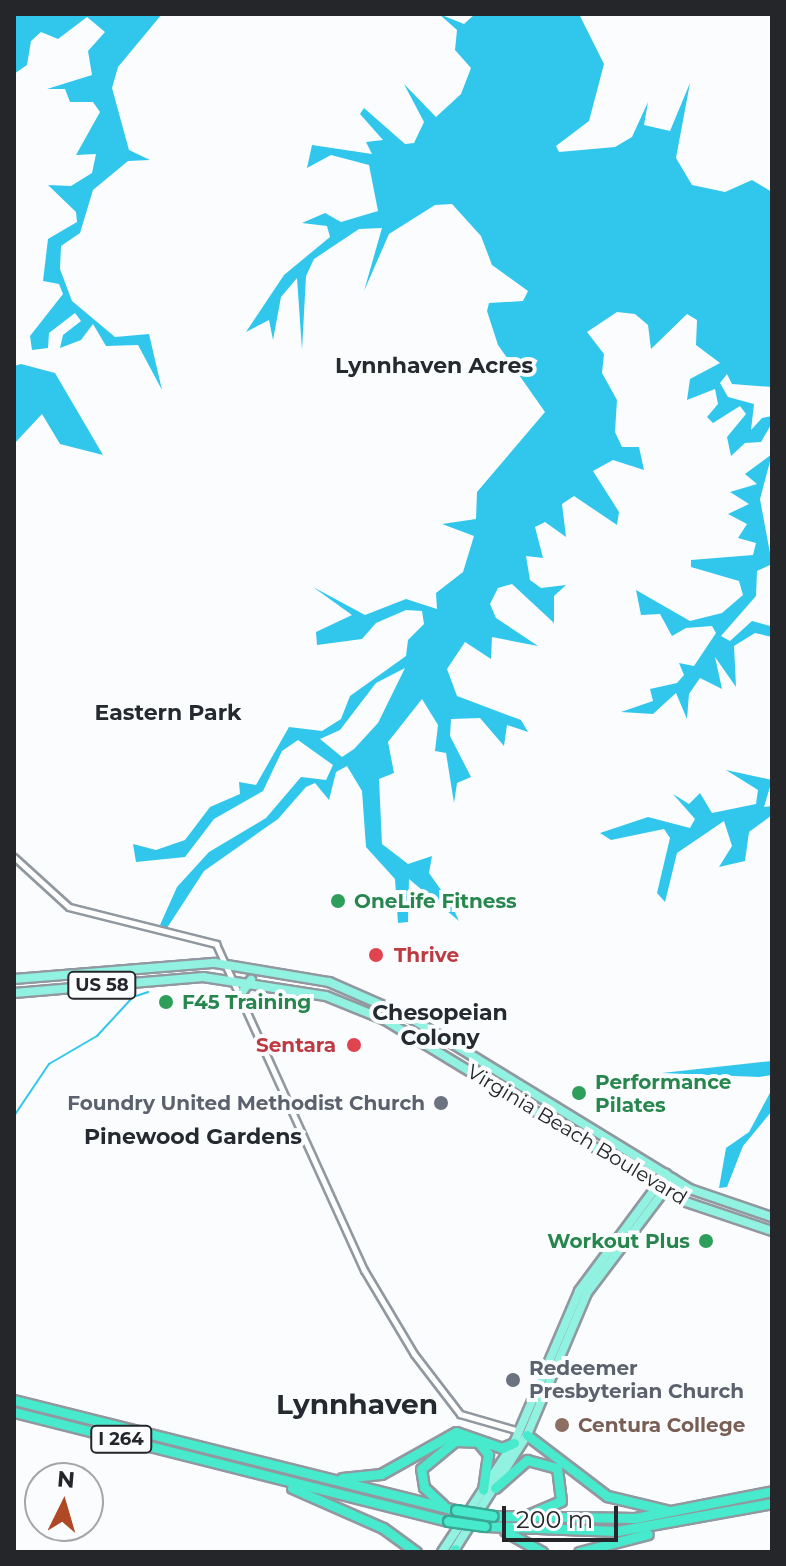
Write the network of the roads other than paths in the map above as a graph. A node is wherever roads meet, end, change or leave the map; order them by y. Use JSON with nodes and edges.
{"nodes":[{"id":1,"x":14,"y":857,"type":"edge"},
{"id":2,"x":226,"y":964,"type":"junction"},
{"id":3,"x":107,"y":970,"type":"junction"},
{"id":4,"x":232,"y":978,"type":"junction"},
{"id":5,"x":14,"y":979,"type":"edge"},
{"id":6,"x":252,"y":980,"type":"junction"},
{"id":7,"x":108,"y":984,"type":"junction"},
{"id":8,"x":14,"y":993,"type":"edge"},
{"id":9,"x":240,"y":995,"type":"junction"},
{"id":10,"x":669,"y":1176,"type":"junction"},
{"id":11,"x":662,"y":1189,"type":"junction"},
{"id":12,"x":772,"y":1217,"type":"edge"},
{"id":13,"x":772,"y":1231,"type":"edge"},
{"id":14,"x":14,"y":1400,"type":"edge"},
{"id":15,"x":14,"y":1412,"type":"edge"},
{"id":16,"x":523,"y":1433,"type":"junction"},
{"id":17,"x":514,"y":1443,"type":"junction"},
{"id":18,"x":317,"y":1476,"type":"junction"},
{"id":19,"x":267,"y":1477,"type":"junction"},
{"id":20,"x":495,"y":1488,"type":"junction"},
{"id":21,"x":483,"y":1490,"type":"junction"},
{"id":22,"x":772,"y":1491,"type":"edge"},
{"id":23,"x":772,"y":1503,"type":"edge"},
{"id":24,"x":452,"y":1509,"type":"junction"},
{"id":25,"x":701,"y":1509,"type":"junction"},
{"id":26,"x":514,"y":1518,"type":"junction"},
{"id":27,"x":661,"y":1527,"type":"junction"},
{"id":28,"x":498,"y":1528,"type":"junction"},
{"id":29,"x":454,"y":1551,"type":"edge"},
{"id":30,"x":416,"y":1552,"type":"edge"},
{"id":31,"x":442,"y":1552,"type":"edge"},
{"id":32,"x":542,"y":1552,"type":"edge"},
{"id":33,"x":579,"y":1552,"type":"edge"}],
"edges":[{"from":1,"to":2,"type":"street"},
{"from":2,"to":3,"type":"main road","name":"Virginia Beach Boulevard","number":"US 58"},
{"from":2,"to":4,"type":"street"},
{"from":2,"to":10,"type":"main road","name":"Virginia Beach Boulevard","number":"US 58"},
{"from":3,"to":5,"type":"main road","name":"Virginia Beach Boulevard","number":"US 58"},
{"from":3,"to":7,"type":"main road"},
{"from":4,"to":6,"type":"main road","name":"Virginia Beach Boulevard","number":"US 58"},
{"from":4,"to":7,"type":"main road","name":"Virginia Beach Boulevard","number":"US 58"},
{"from":4,"to":9,"type":"street"},
{"from":6,"to":9,"type":"main road"},
{"from":6,"to":11,"type":"main road","name":"Virginia Beach Boulevard","number":"US 58"},
{"from":7,"to":8,"type":"main road","name":"Virginia Beach Boulevard","number":"US 58"},
{"from":9,"to":16,"type":"street"},
{"from":10,"to":11,"type":"main road"},
{"from":10,"to":12,"type":"main road","name":"Virginia Beach Boulevard","number":"US 58"},
{"from":11,"to":13,"type":"main road","name":"Virginia Beach Boulevard","number":"US 58"},
{"from":11,"to":16,"type":"main road"},
{"from":14,"to":18,"type":"highway","number":"I 264"},
{"from":15,"to":19,"type":"highway","number":"I 264"},
{"from":16,"to":17,"type":"main road"},
{"from":16,"to":20,"type":"main road"},
{"from":16,"to":25,"type":"highway"},
{"from":17,"to":18,"type":"highway"},
{"from":17,"to":21,"type":"main road"},
{"from":18,"to":24,"type":"highway","number":"I 264"},
{"from":19,"to":28,"type":"highway","number":"I 264","bridge":true},
{"from":19,"to":30,"type":"highway"},
{"from":20,"to":26,"type":"highway"},
{"from":20,"to":29,"type":"main road"},
{"from":21,"to":24,"type":"highway"},
{"from":21,"to":31,"type":"main road"},
{"from":22,"to":25,"type":"highway","number":"I 264"},
{"from":23,"to":27,"type":"highway","number":"I 264"},
{"from":24,"to":26,"type":"highway","number":"I 264","bridge":true},
{"from":25,"to":26,"type":"highway","number":"I 264"},
{"from":27,"to":28,"type":"highway","number":"I 264"},
{"from":27,"to":33,"type":"highway"},
{"from":28,"to":32,"type":"highway"}]}
